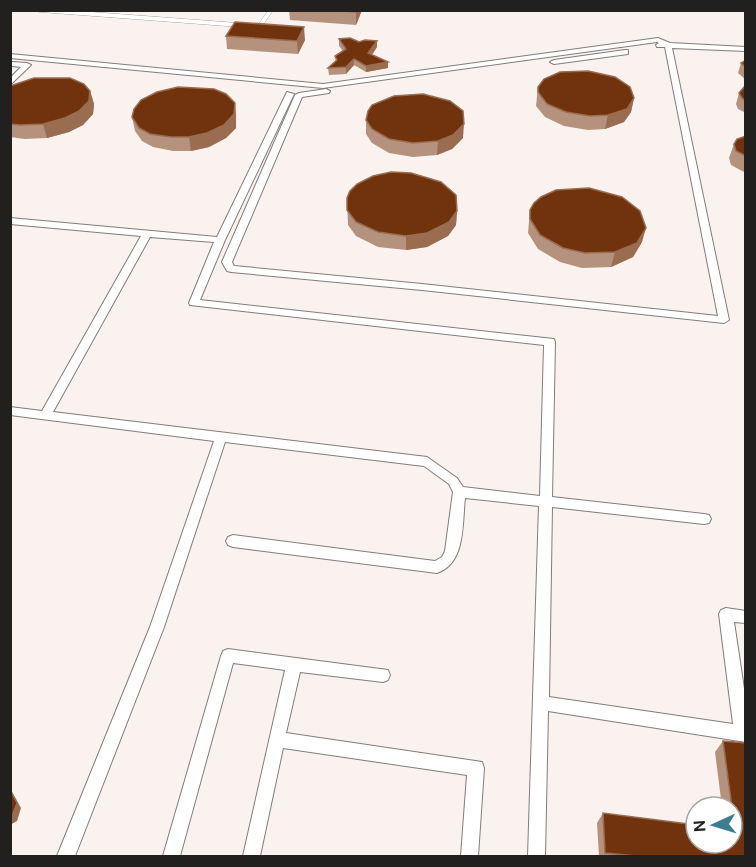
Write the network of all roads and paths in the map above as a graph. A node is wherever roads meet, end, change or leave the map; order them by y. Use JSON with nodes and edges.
{"nodes":[{"id":1,"x":39,"y":10,"type":"edge"},
{"id":2,"x":272,"y":10,"type":"edge"},
{"id":3,"x":668,"y":45,"type":"junction"},
{"id":4,"x":746,"y":49,"type":"edge"},
{"id":5,"x":10,"y":56,"type":"edge"},
{"id":6,"x":10,"y":64,"type":"edge"},
{"id":7,"x":27,"y":65,"type":"junction"},
{"id":8,"x":10,"y":83,"type":"edge"},
{"id":9,"x":294,"y":88,"type":"junction"},
{"id":10,"x":326,"y":92,"type":"junction"},
{"id":11,"x":10,"y":221,"type":"edge"},
{"id":12,"x":147,"y":233,"type":"junction"},
{"id":13,"x":220,"y":240,"type":"junction"},
{"id":14,"x":10,"y":411,"type":"edge"},
{"id":15,"x":45,"y":416,"type":"junction"},
{"id":16,"x":221,"y":438,"type":"junction"},
{"id":17,"x":459,"y":492,"type":"junction"},
{"id":18,"x":546,"y":501,"type":"junction"},
{"id":19,"x":704,"y":519,"type":"dead end"},
{"id":20,"x":233,"y":541,"type":"dead end"},
{"id":21,"x":746,"y":617,"type":"edge"},
{"id":22,"x":294,"y":664,"type":"junction"},
{"id":23,"x":382,"y":675,"type":"dead end"},
{"id":24,"x":541,"y":703,"type":"junction"},
{"id":25,"x":744,"y":734,"type":"edge"},
{"id":26,"x":277,"y":739,"type":"junction"},
{"id":27,"x":66,"y":856,"type":"edge"},
{"id":28,"x":171,"y":856,"type":"edge"},
{"id":29,"x":250,"y":856,"type":"edge"},
{"id":30,"x":470,"y":856,"type":"edge"},
{"id":31,"x":537,"y":856,"type":"edge"}],
"edges":[{"from":1,"to":2,"type":"lane"},
{"from":3,"to":4,"type":"street"},
{"from":3,"to":5,"type":"street"},
{"from":3,"to":10,"type":"street"},
{"from":3,"to":10,"type":"street"},
{"from":6,"to":7,"type":"street"},
{"from":7,"to":8,"type":"street"},
{"from":7,"to":9,"type":"street"},
{"from":9,"to":10,"type":"street"},
{"from":9,"to":13,"type":"street"},
{"from":11,"to":12,"type":"street"},
{"from":12,"to":13,"type":"street"},
{"from":12,"to":15,"type":"street"},
{"from":13,"to":18,"type":"street"},
{"from":14,"to":15,"type":"street"},
{"from":15,"to":16,"type":"street"},
{"from":16,"to":17,"type":"street"},
{"from":16,"to":27,"type":"street"},
{"from":17,"to":18,"type":"street"},
{"from":17,"to":20,"type":"street"},
{"from":18,"to":19,"type":"street"},
{"from":18,"to":24,"type":"street"},
{"from":21,"to":25,"type":"street"},
{"from":22,"to":23,"type":"street"},
{"from":22,"to":26,"type":"street"},
{"from":22,"to":28,"type":"street"},
{"from":24,"to":25,"type":"street"},
{"from":24,"to":31,"type":"street"},
{"from":26,"to":29,"type":"street"},
{"from":26,"to":30,"type":"street"}]}
